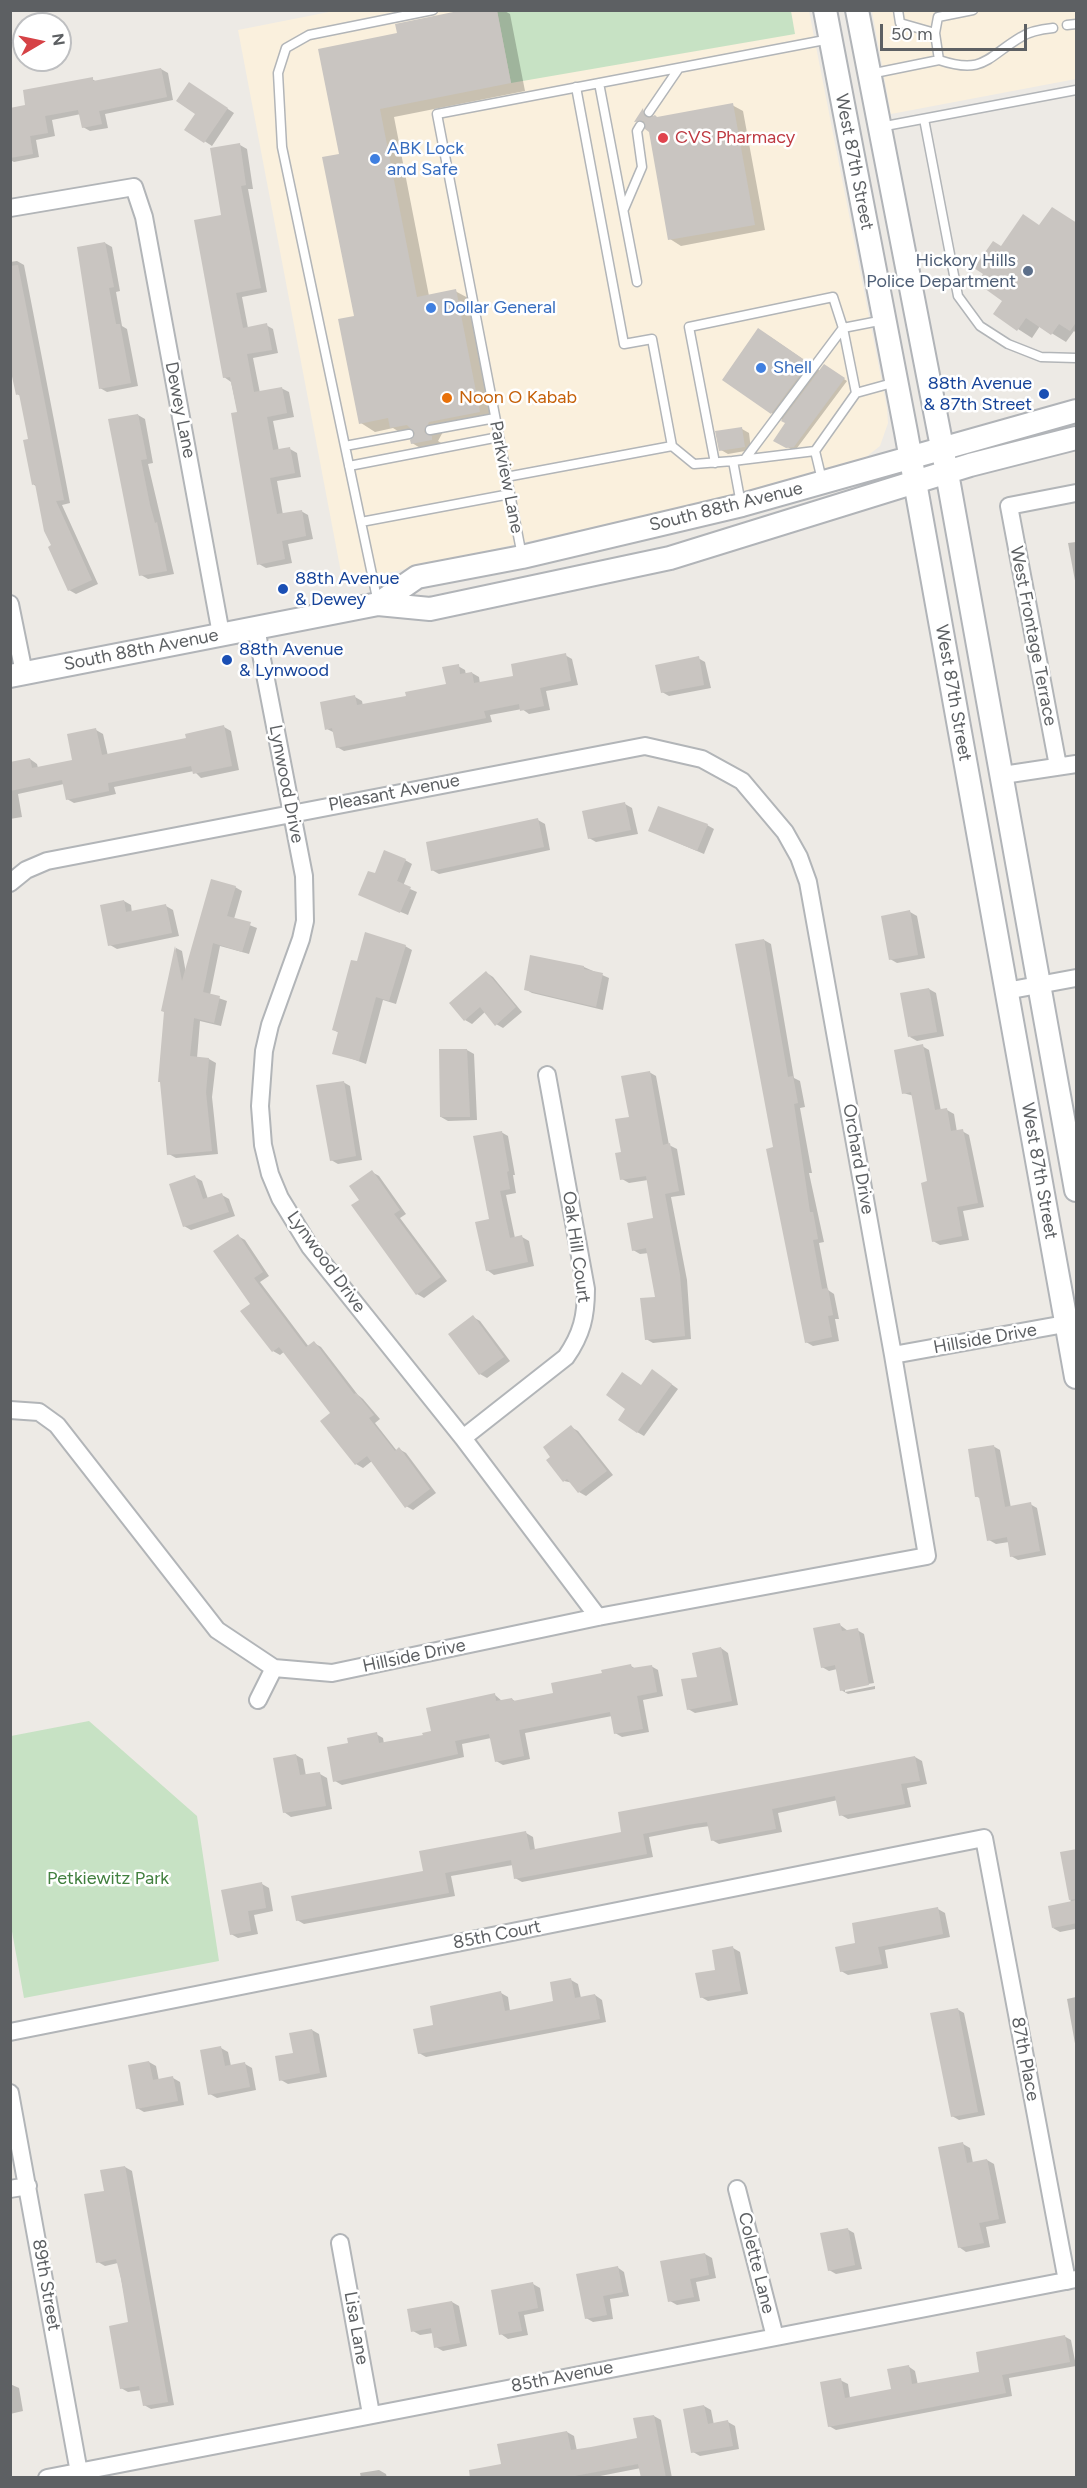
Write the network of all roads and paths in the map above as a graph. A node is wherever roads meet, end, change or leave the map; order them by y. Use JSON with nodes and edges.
{"nodes":[{"id":1,"x":433,"y":10,"type":"edge"},
{"id":2,"x":825,"y":10,"type":"edge"},
{"id":3,"x":857,"y":10,"type":"edge"},
{"id":4,"x":898,"y":10,"type":"edge"},
{"id":5,"x":973,"y":10,"type":"edge"},
{"id":6,"x":1077,"y":24,"type":"edge"},
{"id":7,"x":1067,"y":25,"type":"dead end"},
{"id":8,"x":1053,"y":28,"type":"dead end"},
{"id":9,"x":935,"y":33,"type":"junction"},
{"id":10,"x":830,"y":39,"type":"junction"},
{"id":11,"x":939,"y":60,"type":"junction"},
{"id":12,"x":679,"y":68,"type":"junction"},
{"id":13,"x":869,"y":74,"type":"junction"},
{"id":14,"x":600,"y":83,"type":"junction"},
{"id":15,"x":576,"y":87,"type":"junction"},
{"id":16,"x":1077,"y":90,"type":"edge"},
{"id":17,"x":649,"y":112,"type":"dead end"},
{"id":18,"x":924,"y":119,"type":"junction"},
{"id":19,"x":640,"y":126,"type":"dead end"},
{"id":20,"x":880,"y":127,"type":"junction"},
{"id":21,"x":10,"y":208,"type":"edge"},
{"id":22,"x":624,"y":209,"type":"junction"},
{"id":23,"x":637,"y":282,"type":"dead end"},
{"id":24,"x":885,"y":320,"type":"junction"},
{"id":25,"x":843,"y":328,"type":"junction"},
{"id":26,"x":1077,"y":358,"type":"edge"},
{"id":27,"x":896,"y":382,"type":"junction"},
{"id":28,"x":856,"y":393,"type":"junction"},
{"id":29,"x":1077,"y":411,"type":"edge"},
{"id":30,"x":495,"y":418,"type":"junction"},
{"id":31,"x":430,"y":430,"type":"dead end"},
{"id":32,"x":409,"y":434,"type":"dead end"},
{"id":33,"x":499,"y":437,"type":"junction"},
{"id":34,"x":1077,"y":438,"type":"edge"},
{"id":35,"x":345,"y":446,"type":"junction"},
{"id":36,"x":672,"y":446,"type":"junction"},
{"id":37,"x":942,"y":450,"type":"junction"},
{"id":38,"x":815,"y":451,"type":"junction"},
{"id":39,"x":745,"y":459,"type":"junction"},
{"id":40,"x":911,"y":459,"type":"junction"},
{"id":41,"x":733,"y":461,"type":"junction"},
{"id":42,"x":715,"y":462,"type":"junction"},
{"id":43,"x":349,"y":466,"type":"junction"},
{"id":44,"x":947,"y":473,"type":"junction"},
{"id":45,"x":506,"y":477,"type":"junction"},
{"id":46,"x":823,"y":482,"type":"junction"},
{"id":47,"x":915,"y":482,"type":"junction"},
{"id":48,"x":1077,"y":493,"type":"edge"},
{"id":49,"x":510,"y":494,"type":"junction"},
{"id":50,"x":742,"y":505,"type":"junction"},
{"id":51,"x":361,"y":522,"type":"junction"},
{"id":52,"x":522,"y":557,"type":"junction"},
{"id":53,"x":10,"y":604,"type":"edge"},
{"id":54,"x":378,"y":604,"type":"junction"},
{"id":55,"x":256,"y":628,"type":"junction"},
{"id":56,"x":221,"y":634,"type":"junction"},
{"id":57,"x":17,"y":674,"type":"edge"},
{"id":58,"x":1077,"y":764,"type":"edge"},
{"id":59,"x":1058,"y":766,"type":"junction"},
{"id":60,"x":1003,"y":775,"type":"junction"},
{"id":61,"x":742,"y":781,"type":"joint"},
{"id":62,"x":292,"y":812,"type":"junction"},
{"id":63,"x":10,"y":883,"type":"edge"},
{"id":64,"x":1077,"y":978,"type":"edge"},
{"id":65,"x":1039,"y":985,"type":"junction"},
{"id":66,"x":1006,"y":991,"type":"junction"},
{"id":67,"x":547,"y":1075,"type":"dead end"},
{"id":68,"x":1077,"y":1190,"type":"edge"},
{"id":69,"x":1072,"y":1322,"type":"edge"},
{"id":70,"x":893,"y":1355,"type":"junction"},
{"id":71,"x":1077,"y":1377,"type":"edge"},
{"id":72,"x":10,"y":1410,"type":"edge"},
{"id":73,"x":463,"y":1438,"type":"junction"},
{"id":74,"x":927,"y":1556,"type":"joint"},
{"id":75,"x":598,"y":1617,"type":"junction"},
{"id":76,"x":274,"y":1668,"type":"junction"},
{"id":77,"x":258,"y":1700,"type":"dead end"},
{"id":78,"x":984,"y":1838,"type":"joint"},
{"id":79,"x":10,"y":2032,"type":"edge"},
{"id":80,"x":10,"y":2093,"type":"edge"},
{"id":81,"x":28,"y":2186,"type":"junction"},
{"id":82,"x":10,"y":2189,"type":"edge"},
{"id":83,"x":737,"y":2189,"type":"dead end"},
{"id":84,"x":340,"y":2242,"type":"dead end"},
{"id":85,"x":1072,"y":2280,"type":"edge"},
{"id":86,"x":775,"y":2337,"type":"junction"},
{"id":87,"x":371,"y":2414,"type":"junction"},
{"id":88,"x":79,"y":2475,"type":"edge"},
{"id":89,"x":47,"y":2478,"type":"edge"}],
"edges":[{"from":1,"to":35,"type":"lane"},
{"from":2,"to":10,"type":"main road","name":"West 87th Street"},
{"from":3,"to":13,"type":"main road","name":"West 87th Street"},
{"from":4,"to":9,"type":"lane"},
{"from":5,"to":9,"type":"lane"},
{"from":6,"to":7,"type":"lane"},
{"from":8,"to":11,"type":"lane"},
{"from":9,"to":11,"type":"lane"},
{"from":10,"to":12,"type":"lane"},
{"from":10,"to":24,"type":"main road","name":"West 87th Street"},
{"from":11,"to":13,"type":"lane"},
{"from":12,"to":14,"type":"lane"},
{"from":12,"to":17,"type":"lane"},
{"from":13,"to":20,"type":"main road","name":"West 87th Street"},
{"from":14,"to":15,"type":"lane"},
{"from":14,"to":22,"type":"lane"},
{"from":15,"to":30,"type":"lane","name":"Parkview Lane"},
{"from":15,"to":36,"type":"lane"},
{"from":16,"to":18,"type":"lane"},
{"from":18,"to":20,"type":"lane"},
{"from":18,"to":26,"type":"lane"},
{"from":19,"to":22,"type":"lane"},
{"from":20,"to":37,"type":"main road","name":"West 87th Street"},
{"from":21,"to":56,"type":"street","name":"Dewey Lane"},
{"from":22,"to":23,"type":"lane"},
{"from":24,"to":25,"type":"lane"},
{"from":24,"to":27,"type":"main road","name":"West 87th Street"},
{"from":25,"to":28,"type":"lane"},
{"from":25,"to":39,"type":"lane"},
{"from":25,"to":42,"type":"lane"},
{"from":27,"to":28,"type":"lane"},
{"from":27,"to":40,"type":"main road","name":"West 87th Street"},
{"from":28,"to":38,"type":"lane"},
{"from":29,"to":37,"type":"main road","name":"South 88th Avenue"},
{"from":30,"to":31,"type":"lane"},
{"from":30,"to":33,"type":"lane","name":"Parkview Lane"},
{"from":32,"to":35,"type":"lane"},
{"from":33,"to":43,"type":"lane"},
{"from":33,"to":45,"type":"lane","name":"Parkview Lane"},
{"from":34,"to":44,"type":"main road","name":"South 88th Avenue"},
{"from":35,"to":43,"type":"lane"},
{"from":36,"to":42,"type":"lane"},
{"from":36,"to":45,"type":"lane"},
{"from":37,"to":40,"type":"main road","name":"South 88th Avenue"},
{"from":37,"to":44,"type":"main road","name":"West 87th Street"},
{"from":38,"to":39,"type":"lane"},
{"from":38,"to":46,"type":"lane"},
{"from":39,"to":41,"type":"lane"},
{"from":40,"to":46,"type":"main road","name":"South 88th Avenue"},
{"from":40,"to":47,"type":"main road","name":"West 87th Street"},
{"from":41,"to":42,"type":"lane"},
{"from":41,"to":50,"type":"lane"},
{"from":43,"to":51,"type":"lane"},
{"from":44,"to":47,"type":"main road","name":"South 88th Avenue"},
{"from":44,"to":60,"type":"main road","name":"West 87th Street"},
{"from":45,"to":49,"type":"lane","name":"Parkview Lane"},
{"from":46,"to":50,"type":"main road","name":"South 88th Avenue"},
{"from":47,"to":54,"type":"main road","name":"South 88th Avenue"},
{"from":47,"to":66,"type":"main road","name":"West 87th Street"},
{"from":48,"to":59,"type":"street","name":"West Frontage Terrace"},
{"from":49,"to":51,"type":"lane"},
{"from":49,"to":52,"type":"lane","name":"Parkview Lane"},
{"from":50,"to":52,"type":"main road","name":"South 88th Avenue"},
{"from":51,"to":54,"type":"lane"},
{"from":52,"to":54,"type":"main road","name":"South 88th Avenue"},
{"from":53,"to":57,"type":"street"},
{"from":54,"to":55,"type":"main road","name":"South 88th Avenue"},
{"from":55,"to":56,"type":"main road","name":"South 88th Avenue"},
{"from":55,"to":62,"type":"street","name":"Lynwood Drive"},
{"from":56,"to":57,"type":"main road","name":"South 88th Avenue"},
{"from":58,"to":59,"type":"street"},
{"from":59,"to":60,"type":"street"},
{"from":60,"to":65,"type":"main road","name":"West 87th Street"},
{"from":61,"to":62,"type":"street","name":"Pleasant Avenue"},
{"from":61,"to":70,"type":"street","name":"Orchard Drive"},
{"from":62,"to":63,"type":"street","name":"Pleasant Avenue"},
{"from":62,"to":73,"type":"street","name":"Lynwood Drive"},
{"from":64,"to":65,"type":"street"},
{"from":65,"to":66,"type":"street"},
{"from":65,"to":68,"type":"main road","name":"West 87th Street"},
{"from":66,"to":69,"type":"main road","name":"West 87th Street"},
{"from":67,"to":73,"type":"street","name":"Oak Hill Court"},
{"from":69,"to":70,"type":"street","name":"Hillside Drive"},
{"from":69,"to":71,"type":"main road","name":"West 87th Street"},
{"from":70,"to":74,"type":"street","name":"Orchard Drive"},
{"from":72,"to":76,"type":"street","name":"Hillside Drive"},
{"from":73,"to":75,"type":"street","name":"Lynwood Drive"},
{"from":74,"to":75,"type":"street","name":"Hillside Drive"},
{"from":75,"to":76,"type":"street","name":"Hillside Drive"},
{"from":76,"to":77,"type":"street"},
{"from":78,"to":79,"type":"street","name":"85th Court"},
{"from":78,"to":85,"type":"street","name":"87th Place"},
{"from":80,"to":81,"type":"street","name":"89th Street"},
{"from":81,"to":82,"type":"street"},
{"from":81,"to":88,"type":"street","name":"89th Street"},
{"from":83,"to":86,"type":"street","name":"Colette Lane"},
{"from":84,"to":87,"type":"street","name":"Lisa Lane"},
{"from":85,"to":86,"type":"street","name":"85th Avenue"},
{"from":86,"to":87,"type":"street","name":"85th Avenue"},
{"from":87,"to":88,"type":"street","name":"85th Avenue"},
{"from":88,"to":89,"type":"street","name":"85th Avenue"}]}
